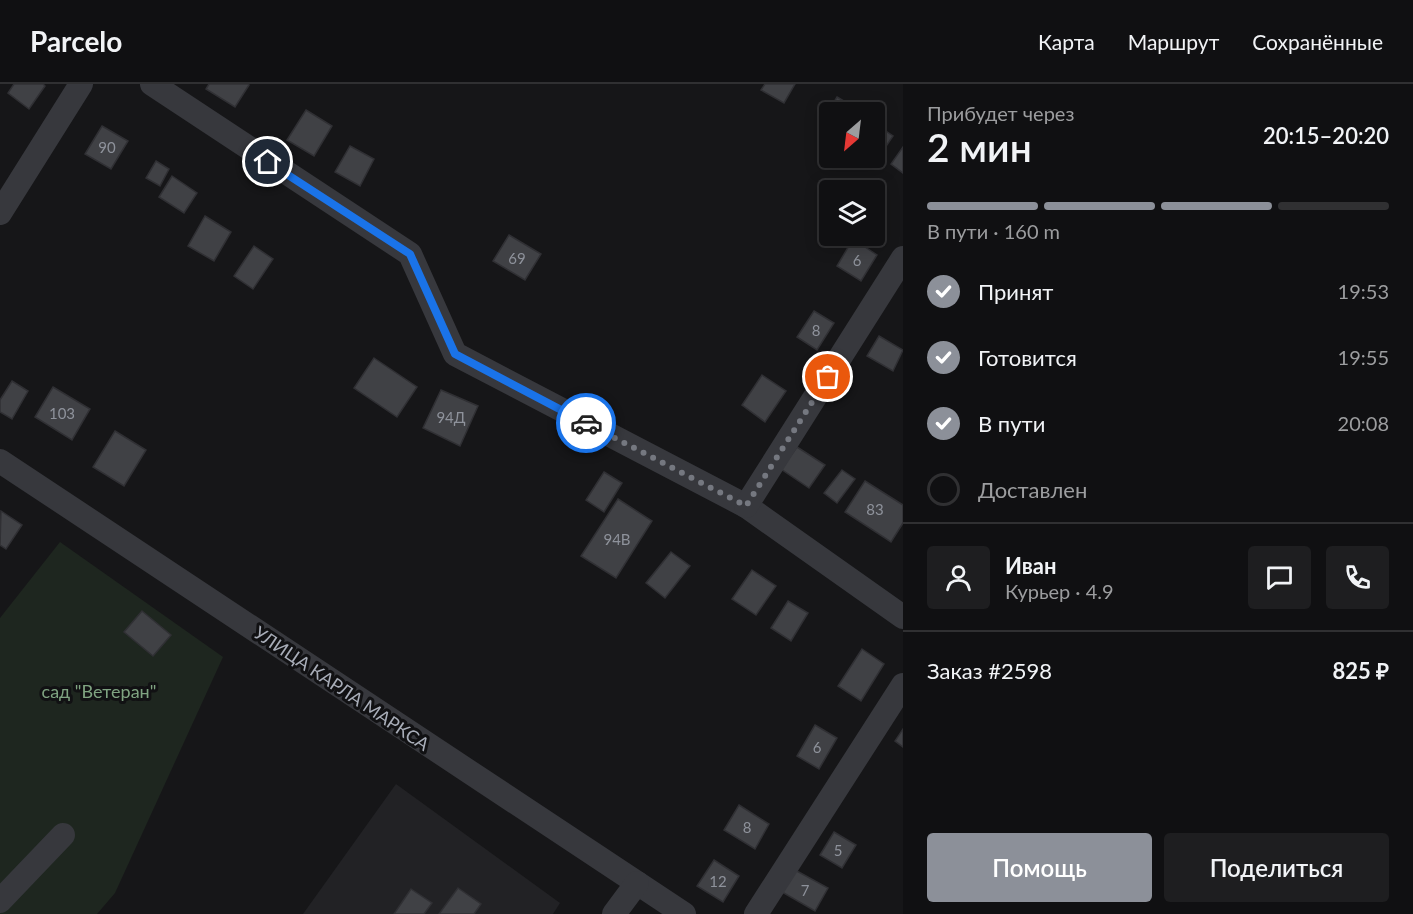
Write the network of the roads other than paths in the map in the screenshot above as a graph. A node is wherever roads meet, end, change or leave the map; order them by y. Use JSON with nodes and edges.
{"nodes":[{"id":1,"x":81,"y":84,"type":"edge"},
{"id":2,"x":152,"y":84,"type":"edge"},
{"id":3,"x":0,"y":213,"type":"edge"},
{"id":4,"x":903,"y":258,"type":"edge"},
{"id":5,"x":0,"y":461,"type":"edge"},
{"id":6,"x":746,"y":506,"type":"junction"},
{"id":7,"x":903,"y":617,"type":"edge"},
{"id":8,"x":903,"y":685,"type":"edge"},
{"id":9,"x":63,"y":835,"type":"dead end"},
{"id":10,"x":637,"y":883,"type":"junction"},
{"id":11,"x":0,"y":901,"type":"edge"},
{"id":12,"x":614,"y":914,"type":"edge"},
{"id":13,"x":684,"y":914,"type":"edge"},
{"id":14,"x":756,"y":914,"type":"edge"}],
"edges":[{"from":1,"to":3,"type":"street"},
{"from":2,"to":6,"type":"street"},
{"from":4,"to":6,"type":"street"},
{"from":5,"to":10,"type":"street","name":"УЛИЦА КАРЛА МАРКСА"},
{"from":6,"to":7,"type":"street"},
{"from":8,"to":14,"type":"street"},
{"from":9,"to":11,"type":"street"},
{"from":10,"to":12,"type":"street"},
{"from":10,"to":13,"type":"street","name":"УЛИЦА КАРЛА МАРКСА"}]}
